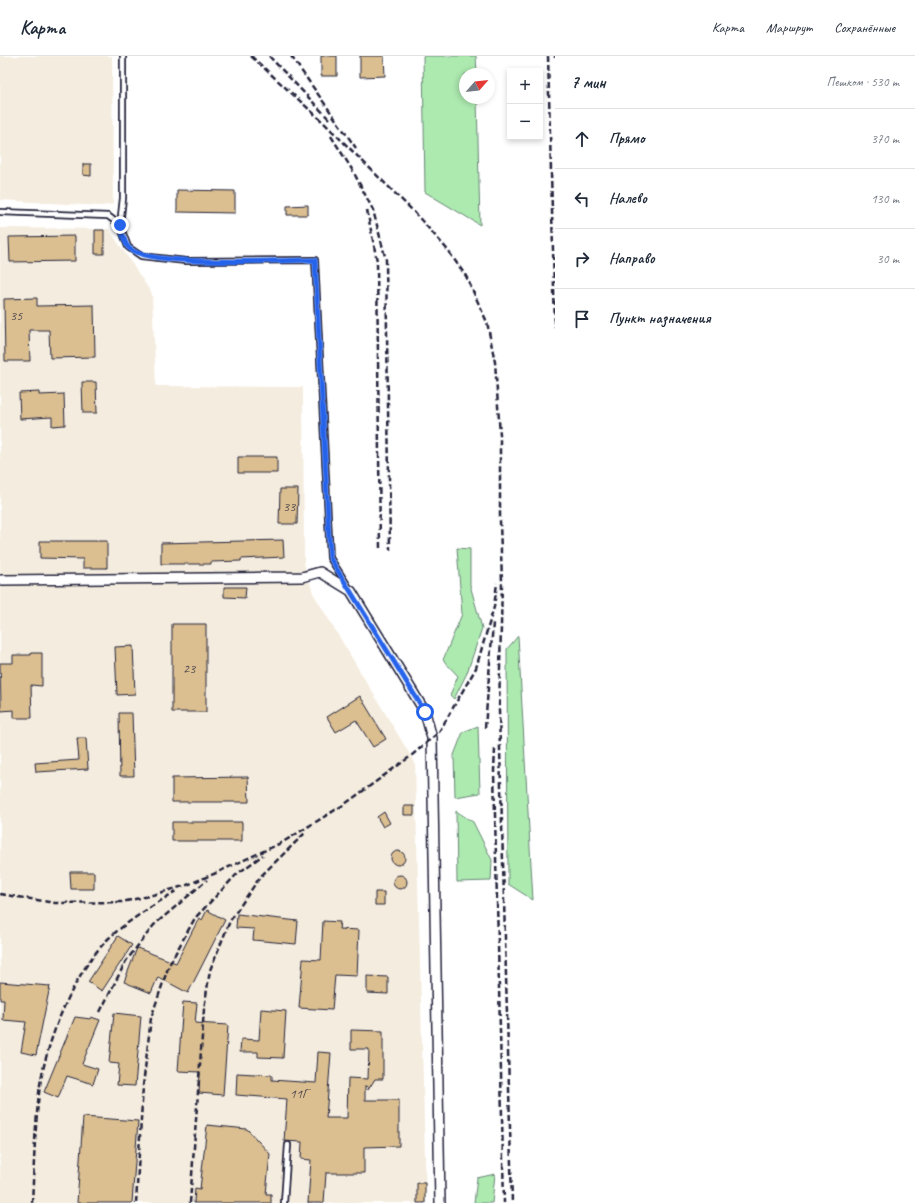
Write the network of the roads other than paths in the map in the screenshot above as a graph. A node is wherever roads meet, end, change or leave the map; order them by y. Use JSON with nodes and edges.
{"nodes":[{"id":1,"x":123,"y":56,"type":"edge"},
{"id":2,"x":0,"y":212,"type":"edge"},
{"id":3,"x":120,"y":225,"type":"junction"},
{"id":4,"x":0,"y":580,"type":"edge"},
{"id":5,"x":351,"y":591,"type":"junction"},
{"id":6,"x":288,"y":1145,"type":"dead end"},
{"id":7,"x":284,"y":1203,"type":"edge"},
{"id":8,"x":440,"y":1203,"type":"edge"}],
"edges":[{"from":1,"to":3,"type":"lane"},
{"from":2,"to":3,"type":"lane"},
{"from":3,"to":5,"type":"lane"},
{"from":4,"to":5,"type":"street"},
{"from":5,"to":8,"type":"street"},
{"from":6,"to":7,"type":"lane"}]}
